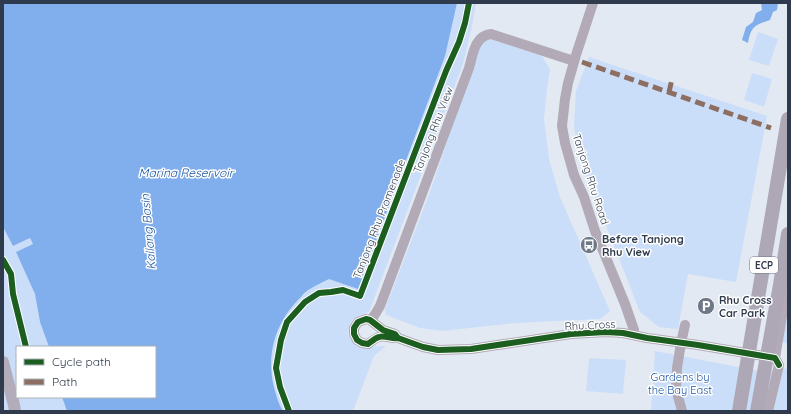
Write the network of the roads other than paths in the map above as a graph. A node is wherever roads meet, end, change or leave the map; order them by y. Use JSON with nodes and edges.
{"nodes":[{"id":1,"x":589,"y":7,"type":"edge"},
{"id":2,"x":571,"y":60,"type":"junction"},
{"id":3,"x":788,"y":119,"type":"edge"},
{"id":4,"x":788,"y":234,"type":"edge"},
{"id":5,"x":788,"y":280,"type":"edge"},
{"id":6,"x":370,"y":320,"type":"junction"},
{"id":7,"x":685,"y":325,"type":"dead end"},
{"id":8,"x":623,"y":333,"type":"junction"},
{"id":9,"x":634,"y":335,"type":"junction"},
{"id":10,"x":398,"y":338,"type":"junction"},
{"id":11,"x":681,"y":343,"type":"junction"},
{"id":12,"x":3,"y":362,"type":"edge"},
{"id":13,"x":780,"y":363,"type":"edge"},
{"id":14,"x":15,"y":411,"type":"edge"},
{"id":15,"x":682,"y":411,"type":"edge"},
{"id":16,"x":740,"y":411,"type":"edge"},
{"id":17,"x":757,"y":411,"type":"edge"},
{"id":18,"x":768,"y":411,"type":"edge"}],
"edges":[{"from":1,"to":2,"type":"street","name":"Tanjong Rhu Road"},
{"from":2,"to":6,"type":"street","name":"Tanjong Rhu View"},
{"from":2,"to":8,"type":"street","name":"Tanjong Rhu Road"},
{"from":2,"to":9,"type":"street","name":"Tanjong Rhu Road"},
{"from":3,"to":16,"type":"highway","number":"ECP"},
{"from":4,"to":17,"type":"highway","number":"ECP"},
{"from":5,"to":13,"type":"street"},
{"from":6,"to":10,"type":"street","name":"Rhu Cross"},
{"from":6,"to":10,"type":"street","name":"Rhu Cross"},
{"from":7,"to":11,"type":"street"},
{"from":8,"to":9,"type":"street","name":"Rhu Cross"},
{"from":8,"to":10,"type":"street","name":"Rhu Cross"},
{"from":9,"to":11,"type":"street","name":"Rhu Cross"},
{"from":11,"to":13,"type":"street","name":"Rhu Cross"},
{"from":11,"to":15,"type":"street"},
{"from":12,"to":14,"type":"main road"},
{"from":13,"to":18,"type":"street"}]}
